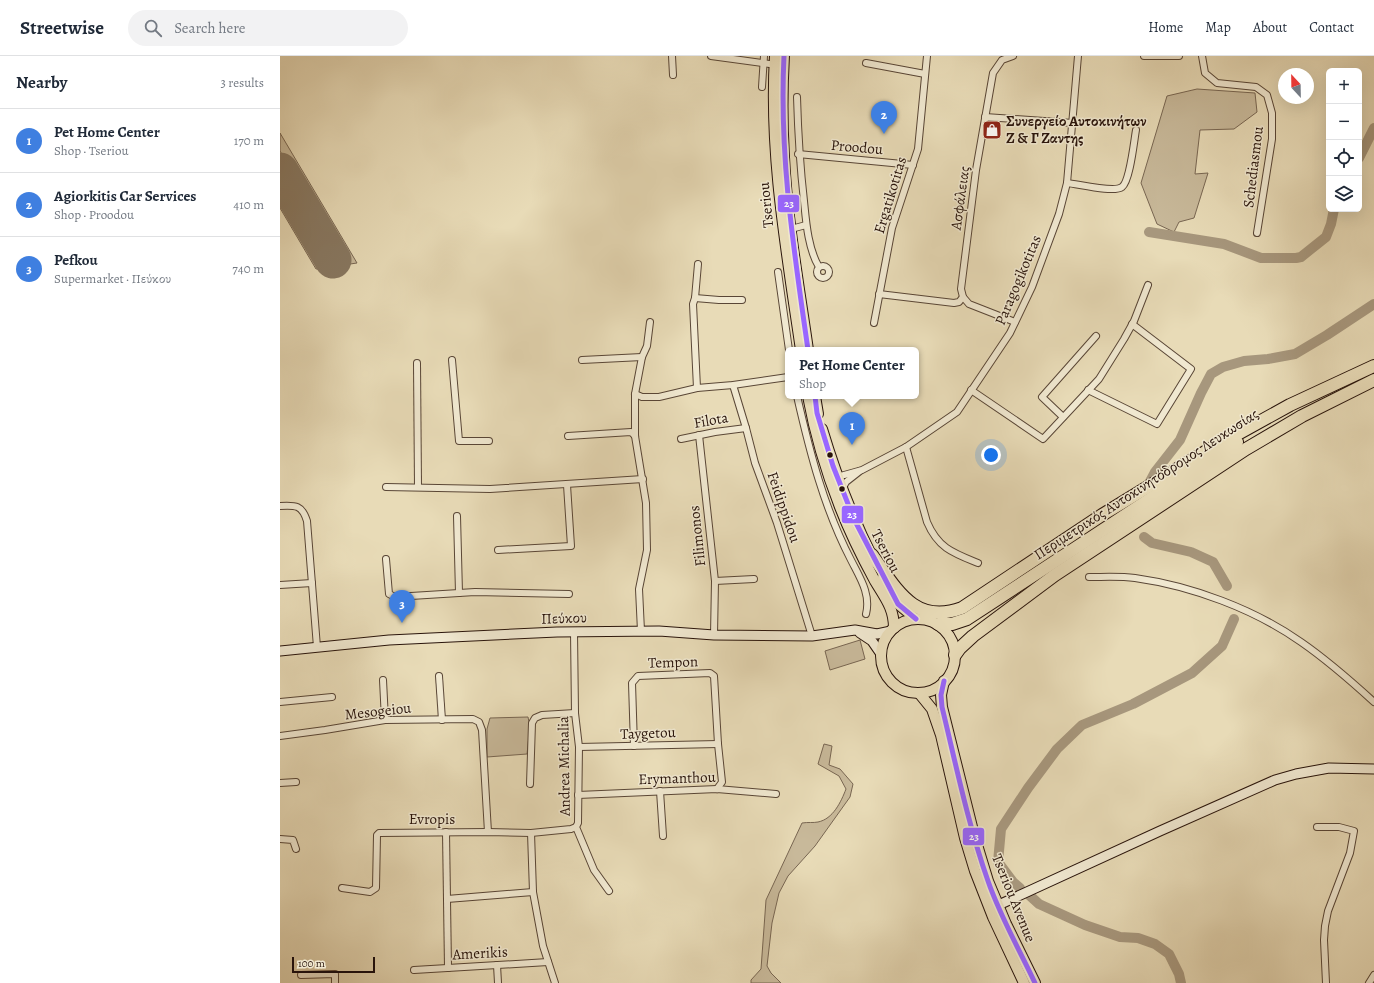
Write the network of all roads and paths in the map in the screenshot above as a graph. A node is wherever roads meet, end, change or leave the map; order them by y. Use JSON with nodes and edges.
{"nodes":[{"id":1,"x":672,"y":56,"type":"edge"},
{"id":2,"x":711,"y":56,"type":"edge"},
{"id":3,"x":715,"y":56,"type":"edge"},
{"id":4,"x":764,"y":56,"type":"edge"},
{"id":5,"x":927,"y":56,"type":"edge"},
{"id":6,"x":1013,"y":56,"type":"edge"},
{"id":7,"x":1078,"y":56,"type":"edge"},
{"id":8,"x":1144,"y":56,"type":"edge"},
{"id":9,"x":1179,"y":56,"type":"edge"},
{"id":10,"x":1202,"y":56,"type":"edge"},
{"id":11,"x":779,"y":61,"type":"edge"},
{"id":12,"x":763,"y":63,"type":"junction"},
{"id":13,"x":866,"y":63,"type":"dead end"},
{"id":14,"x":925,"y":74,"type":"junction"},
{"id":15,"x":673,"y":75,"type":"dead end"},
{"id":16,"x":762,"y":87,"type":"dead end"},
{"id":17,"x":791,"y":102,"type":"junction"},
{"id":18,"x":985,"y":117,"type":"junction"},
{"id":19,"x":1073,"y":124,"type":"junction"},
{"id":20,"x":1136,"y":130,"type":"dead end"},
{"id":21,"x":798,"y":154,"type":"junction"},
{"id":22,"x":913,"y":165,"type":"junction"},
{"id":23,"x":1067,"y":183,"type":"junction"},
{"id":24,"x":806,"y":225,"type":"junction"},
{"id":25,"x":791,"y":229,"type":"junction"},
{"id":26,"x":1258,"y":233,"type":"dead end"},
{"id":27,"x":698,"y":264,"type":"dead end"},
{"id":28,"x":819,"y":267,"type":"dead end"},
{"id":29,"x":778,"y":272,"type":"dead end"},
{"id":30,"x":1148,"y":285,"type":"dead end"},
{"id":31,"x":879,"y":294,"type":"junction"},
{"id":32,"x":696,"y":298,"type":"junction"},
{"id":33,"x":963,"y":298,"type":"junction"},
{"id":34,"x":742,"y":300,"type":"dead end"},
{"id":35,"x":650,"y":322,"type":"dead end"},
{"id":36,"x":1015,"y":322,"type":"junction"},
{"id":37,"x":874,"y":323,"type":"dead end"},
{"id":38,"x":1132,"y":324,"type":"junction"},
{"id":39,"x":1096,"y":336,"type":"dead end"},
{"id":40,"x":790,"y":347,"type":"edge"},
{"id":41,"x":801,"y":347,"type":"edge"},
{"id":42,"x":808,"y":347,"type":"edge"},
{"id":43,"x":642,"y":357,"type":"junction"},
{"id":44,"x":452,"y":360,"type":"dead end"},
{"id":45,"x":582,"y":360,"type":"dead end"},
{"id":46,"x":418,"y":363,"type":"dead end"},
{"id":47,"x":1374,"y":366,"type":"edge"},
{"id":48,"x":1374,"y":370,"type":"edge"},
{"id":49,"x":785,"y":377,"type":"edge"},
{"id":50,"x":1374,"y":380,"type":"edge"},
{"id":51,"x":733,"y":385,"type":"junction"},
{"id":52,"x":696,"y":388,"type":"junction"},
{"id":53,"x":971,"y":390,"type":"junction"},
{"id":54,"x":1088,"y":390,"type":"junction"},
{"id":55,"x":635,"y":394,"type":"junction"},
{"id":56,"x":798,"y":399,"type":"edge"},
{"id":57,"x":809,"y":399,"type":"edge"},
{"id":58,"x":815,"y":399,"type":"edge"},
{"id":59,"x":1063,"y":417,"type":"junction"},
{"id":60,"x":746,"y":428,"type":"junction"},
{"id":61,"x":699,"y":435,"type":"junction"},
{"id":62,"x":568,"y":436,"type":"dead end"},
{"id":63,"x":635,"y":436,"type":"junction"},
{"id":64,"x":681,"y":439,"type":"dead end"},
{"id":65,"x":489,"y":441,"type":"dead end"},
{"id":66,"x":906,"y":447,"type":"junction"},
{"id":67,"x":862,"y":470,"type":"junction"},
{"id":68,"x":837,"y":477,"type":"junction"},
{"id":69,"x":643,"y":480,"type":"junction"},
{"id":70,"x":567,"y":485,"type":"junction"},
{"id":71,"x":386,"y":487,"type":"dead end"},
{"id":72,"x":418,"y":487,"type":"junction"},
{"id":73,"x":842,"y":490,"type":"junction"},
{"id":74,"x":280,"y":506,"type":"edge"},
{"id":75,"x":457,"y":516,"type":"dead end"},
{"id":76,"x":498,"y":550,"type":"dead end"},
{"id":77,"x":872,"y":556,"type":"junction"},
{"id":78,"x":386,"y":559,"type":"dead end"},
{"id":79,"x":978,"y":564,"type":"dead end"},
{"id":80,"x":1089,"y":577,"type":"dead end"},
{"id":81,"x":754,"y":579,"type":"dead end"},
{"id":82,"x":714,"y":581,"type":"junction"},
{"id":83,"x":312,"y":583,"type":"junction"},
{"id":84,"x":280,"y":585,"type":"edge"},
{"id":85,"x":459,"y":593,"type":"junction"},
{"id":86,"x":570,"y":594,"type":"dead end"},
{"id":87,"x":866,"y":614,"type":"dead end"},
{"id":88,"x":916,"y":619,"type":"junction"},
{"id":89,"x":938,"y":624,"type":"junction"},
{"id":90,"x":849,"y":630,"type":"junction"},
{"id":91,"x":892,"y":630,"type":"junction"},
{"id":92,"x":641,"y":631,"type":"junction"},
{"id":93,"x":574,"y":632,"type":"junction"},
{"id":94,"x":714,"y":635,"type":"junction"},
{"id":95,"x":812,"y":636,"type":"junction"},
{"id":96,"x":317,"y":647,"type":"junction"},
{"id":97,"x":280,"y":652,"type":"edge"},
{"id":98,"x":881,"y":654,"type":"junction"},
{"id":99,"x":955,"y":656,"type":"junction"},
{"id":100,"x":439,"y":676,"type":"dead end"},
{"id":101,"x":383,"y":680,"type":"dead end"},
{"id":102,"x":944,"y":681,"type":"junction"},
{"id":103,"x":919,"y":693,"type":"junction"},
{"id":104,"x":332,"y":697,"type":"dead end"},
{"id":105,"x":280,"y":702,"type":"edge"},
{"id":106,"x":1374,"y":702,"type":"edge"},
{"id":107,"x":575,"y":713,"type":"junction"},
{"id":108,"x":384,"y":720,"type":"junction"},
{"id":109,"x":442,"y":720,"type":"junction"},
{"id":110,"x":280,"y":736,"type":"edge"},
{"id":111,"x":718,"y":744,"type":"junction"},
{"id":112,"x":634,"y":746,"type":"junction"},
{"id":113,"x":579,"y":747,"type":"junction"},
{"id":114,"x":1374,"y":769,"type":"edge"},
{"id":115,"x":296,"y":782,"type":"dead end"},
{"id":116,"x":280,"y":783,"type":"edge"},
{"id":117,"x":530,"y":784,"type":"dead end"},
{"id":118,"x":717,"y":788,"type":"junction"},
{"id":119,"x":660,"y":791,"type":"junction"},
{"id":120,"x":776,"y":794,"type":"dead end"},
{"id":121,"x":578,"y":795,"type":"junction"},
{"id":122,"x":1317,"y":827,"type":"dead end"},
{"id":123,"x":576,"y":828,"type":"junction"},
{"id":124,"x":446,"y":832,"type":"junction"},
{"id":125,"x":488,"y":832,"type":"junction"},
{"id":126,"x":531,"y":833,"type":"junction"},
{"id":127,"x":663,"y":836,"type":"dead end"},
{"id":128,"x":280,"y":839,"type":"edge"},
{"id":129,"x":296,"y":849,"type":"dead end"},
{"id":130,"x":342,"y":888,"type":"dead end"},
{"id":131,"x":609,"y":891,"type":"dead end"},
{"id":132,"x":533,"y":892,"type":"junction"},
{"id":133,"x":447,"y":899,"type":"junction"},
{"id":134,"x":994,"y":907,"type":"junction"},
{"id":135,"x":548,"y":962,"type":"junction"},
{"id":136,"x":497,"y":965,"type":"junction"},
{"id":137,"x":448,"y":968,"type":"junction"},
{"id":138,"x":414,"y":970,"type":"dead end"},
{"id":139,"x":301,"y":975,"type":"dead end"},
{"id":140,"x":1374,"y":975,"type":"edge"},
{"id":141,"x":335,"y":983,"type":"edge"},
{"id":142,"x":498,"y":983,"type":"edge"},
{"id":143,"x":555,"y":983,"type":"edge"},
{"id":144,"x":1024,"y":983,"type":"edge"},
{"id":145,"x":1035,"y":983,"type":"edge"},
{"id":146,"x":1326,"y":983,"type":"edge"},
{"id":147,"x":1368,"y":983,"type":"edge"}],
"edges":[{"from":1,"to":15,"type":"street"},
{"from":2,"to":3,"type":"street"},
{"from":3,"to":12,"type":"street"},
{"from":4,"to":12,"type":"street"},
{"from":5,"to":14,"type":"street","name":"Ergatikotitas"},
{"from":6,"to":18,"type":"street","name":"Ασφάλειας"},
{"from":7,"to":19,"type":"street","name":"Paragogikotitas"},
{"from":8,"to":9,"type":"street"},
{"from":10,"to":26,"type":"street","name":"Schediasmou"},
{"from":11,"to":12,"type":"street"},
{"from":11,"to":17,"type":"main road","name":"Tseriou"},
{"from":11,"to":41,"type":"main road","name":"Tseriou"},
{"from":12,"to":16,"type":"street"},
{"from":13,"to":14,"type":"street"},
{"from":14,"to":22,"type":"street","name":"Ergatikotitas"},
{"from":17,"to":21,"type":"street"},
{"from":17,"to":25,"type":"main road","name":"Tseriou"},
{"from":18,"to":19,"type":"street"},
{"from":18,"to":33,"type":"street","name":"Ασφάλειας"},
{"from":19,"to":23,"type":"street","name":"Paragogikotitas"},
{"from":20,"to":23,"type":"street"},
{"from":21,"to":22,"type":"street","name":"Proodou"},
{"from":21,"to":24,"type":"street"},
{"from":22,"to":31,"type":"street","name":"Ergatikotitas"},
{"from":23,"to":36,"type":"street","name":"Paragogikotitas"},
{"from":24,"to":25,"type":"street"},
{"from":24,"to":28,"type":"street"},
{"from":25,"to":42,"type":"main road","name":"Tseriou"},
{"from":27,"to":32,"type":"street"},
{"from":29,"to":40,"type":"street"},
{"from":30,"to":38,"type":"street"},
{"from":31,"to":33,"type":"street"},
{"from":31,"to":37,"type":"street","name":"Ergatikotitas"},
{"from":32,"to":34,"type":"street"},
{"from":32,"to":52,"type":"street"},
{"from":33,"to":36,"type":"street"},
{"from":35,"to":43,"type":"street"},
{"from":36,"to":53,"type":"street","name":"Paragogikotitas"},
{"from":38,"to":54,"type":"street"},
{"from":38,"to":54,"type":"street"},
{"from":39,"to":59,"type":"street"},
{"from":43,"to":45,"type":"street"},
{"from":43,"to":55,"type":"street"},
{"from":44,"to":65,"type":"street"},
{"from":46,"to":72,"type":"street"},
{"from":47,"to":77,"type":"highway"},
{"from":48,"to":89,"type":"highway","name":"Περιμετρικός Αυτοκινητόδρομος Λευκωσίας"},
{"from":49,"to":51,"type":"street"},
{"from":50,"to":99,"type":"highway","name":"Περιμετρικός Αυτοκινητόδρομος Λευκωσίας"},
{"from":51,"to":52,"type":"street"},
{"from":51,"to":60,"type":"street","name":"Feidippidou"},
{"from":52,"to":55,"type":"street"},
{"from":53,"to":59,"type":"street"},
{"from":53,"to":66,"type":"street","name":"Paragogikotitas"},
{"from":54,"to":59,"type":"street"},
{"from":55,"to":63,"type":"street"},
{"from":56,"to":87,"type":"street"},
{"from":57,"to":91,"type":"main road","name":"Tseriou"},
{"from":58,"to":68,"type":"main road","name":"Tseriou"},
{"from":60,"to":61,"type":"street","name":"Filota"},
{"from":60,"to":95,"type":"street","name":"Feidippidou"},
{"from":61,"to":64,"type":"street","name":"Filota"},
{"from":61,"to":82,"type":"street","name":"Filimonos"},
{"from":62,"to":63,"type":"street"},
{"from":63,"to":69,"type":"street"},
{"from":66,"to":67,"type":"street","name":"Paragogikotitas"},
{"from":66,"to":79,"type":"street"},
{"from":67,"to":68,"type":"street","name":"Paragogikotitas"},
{"from":67,"to":73,"type":"street"},
{"from":68,"to":73,"type":"main road","name":"Tseriou"},
{"from":69,"to":70,"type":"street"},
{"from":69,"to":92,"type":"street"},
{"from":70,"to":72,"type":"street"},
{"from":70,"to":76,"type":"street"},
{"from":71,"to":72,"type":"street"},
{"from":73,"to":77,"type":"main road","name":"Tseriou"},
{"from":74,"to":83,"type":"street"},
{"from":75,"to":85,"type":"street"},
{"from":77,"to":88,"type":"main road","name":"Tseriou"},
{"from":78,"to":85,"type":"street"},
{"from":80,"to":106,"type":"street"},
{"from":81,"to":82,"type":"street"},
{"from":82,"to":94,"type":"street","name":"Filimonos"},
{"from":83,"to":84,"type":"street"},
{"from":83,"to":96,"type":"street"},
{"from":85,"to":86,"type":"street"},
{"from":88,"to":89,"type":"main road"},
{"from":88,"to":91,"type":"main road"},
{"from":89,"to":99,"type":"main road"},
{"from":90,"to":91,"type":"main road","name":"Πεύκου"},
{"from":90,"to":95,"type":"main road","name":"Πεύκου"},
{"from":90,"to":98,"type":"main road","name":"Πεύκου"},
{"from":91,"to":98,"type":"main road"},
{"from":92,"to":93,"type":"main road","name":"Πεύκου"},
{"from":92,"to":94,"type":"main road","name":"Πεύκου"},
{"from":93,"to":96,"type":"main road","name":"Πεύκου"},
{"from":93,"to":107,"type":"street","name":"Andrea Michalia"},
{"from":94,"to":95,"type":"main road","name":"Πεύκου"},
{"from":96,"to":97,"type":"main road","name":"Πεύκου"},
{"from":98,"to":103,"type":"main road"},
{"from":99,"to":102,"type":"main road"},
{"from":100,"to":109,"type":"street"},
{"from":101,"to":108,"type":"street"},
{"from":102,"to":103,"type":"main road"},
{"from":102,"to":134,"type":"main road","name":"Tseriou Avenue"},
{"from":103,"to":134,"type":"main road","name":"Tseriou Avenue"},
{"from":104,"to":105,"type":"street"},
{"from":107,"to":113,"type":"street","name":"Andrea Michalia"},
{"from":107,"to":117,"type":"street"},
{"from":108,"to":109,"type":"street","name":"Mesogeiou"},
{"from":108,"to":110,"type":"street","name":"Mesogeiou"},
{"from":109,"to":125,"type":"street","name":"Mesogeiou"},
{"from":111,"to":112,"type":"street","name":"Taygetou"},
{"from":111,"to":112,"type":"street","name":"Tempon"},
{"from":111,"to":118,"type":"street","name":"Tempon"},
{"from":112,"to":113,"type":"street","name":"Taygetou"},
{"from":113,"to":121,"type":"street","name":"Andrea Michalia"},
{"from":114,"to":134,"type":"main road"},
{"from":115,"to":116,"type":"street"},
{"from":118,"to":119,"type":"street","name":"Erymanthou"},
{"from":118,"to":120,"type":"street","name":"Erymanthou"},
{"from":119,"to":121,"type":"street","name":"Erymanthou"},
{"from":119,"to":127,"type":"street"},
{"from":121,"to":123,"type":"street","name":"Andrea Michalia"},
{"from":122,"to":146,"type":"street"},
{"from":123,"to":126,"type":"street","name":"Evropis"},
{"from":123,"to":131,"type":"street","name":"Andrea Michalia"},
{"from":124,"to":125,"type":"street","name":"Evropis"},
{"from":124,"to":130,"type":"street","name":"Evropis"},
{"from":124,"to":133,"type":"street"},
{"from":125,"to":126,"type":"street","name":"Evropis"},
{"from":126,"to":132,"type":"street"},
{"from":128,"to":129,"type":"street"},
{"from":132,"to":133,"type":"street"},
{"from":132,"to":135,"type":"street"},
{"from":133,"to":137,"type":"street"},
{"from":134,"to":144,"type":"main road","name":"Tseriou Avenue"},
{"from":134,"to":145,"type":"main road","name":"Tseriou Avenue"},
{"from":135,"to":136,"type":"street","name":"Amerikis"},
{"from":135,"to":143,"type":"street"},
{"from":136,"to":137,"type":"street","name":"Amerikis"},
{"from":136,"to":142,"type":"street"},
{"from":137,"to":138,"type":"street","name":"Amerikis"},
{"from":139,"to":141,"type":"street"},
{"from":140,"to":147,"type":"street"}]}
